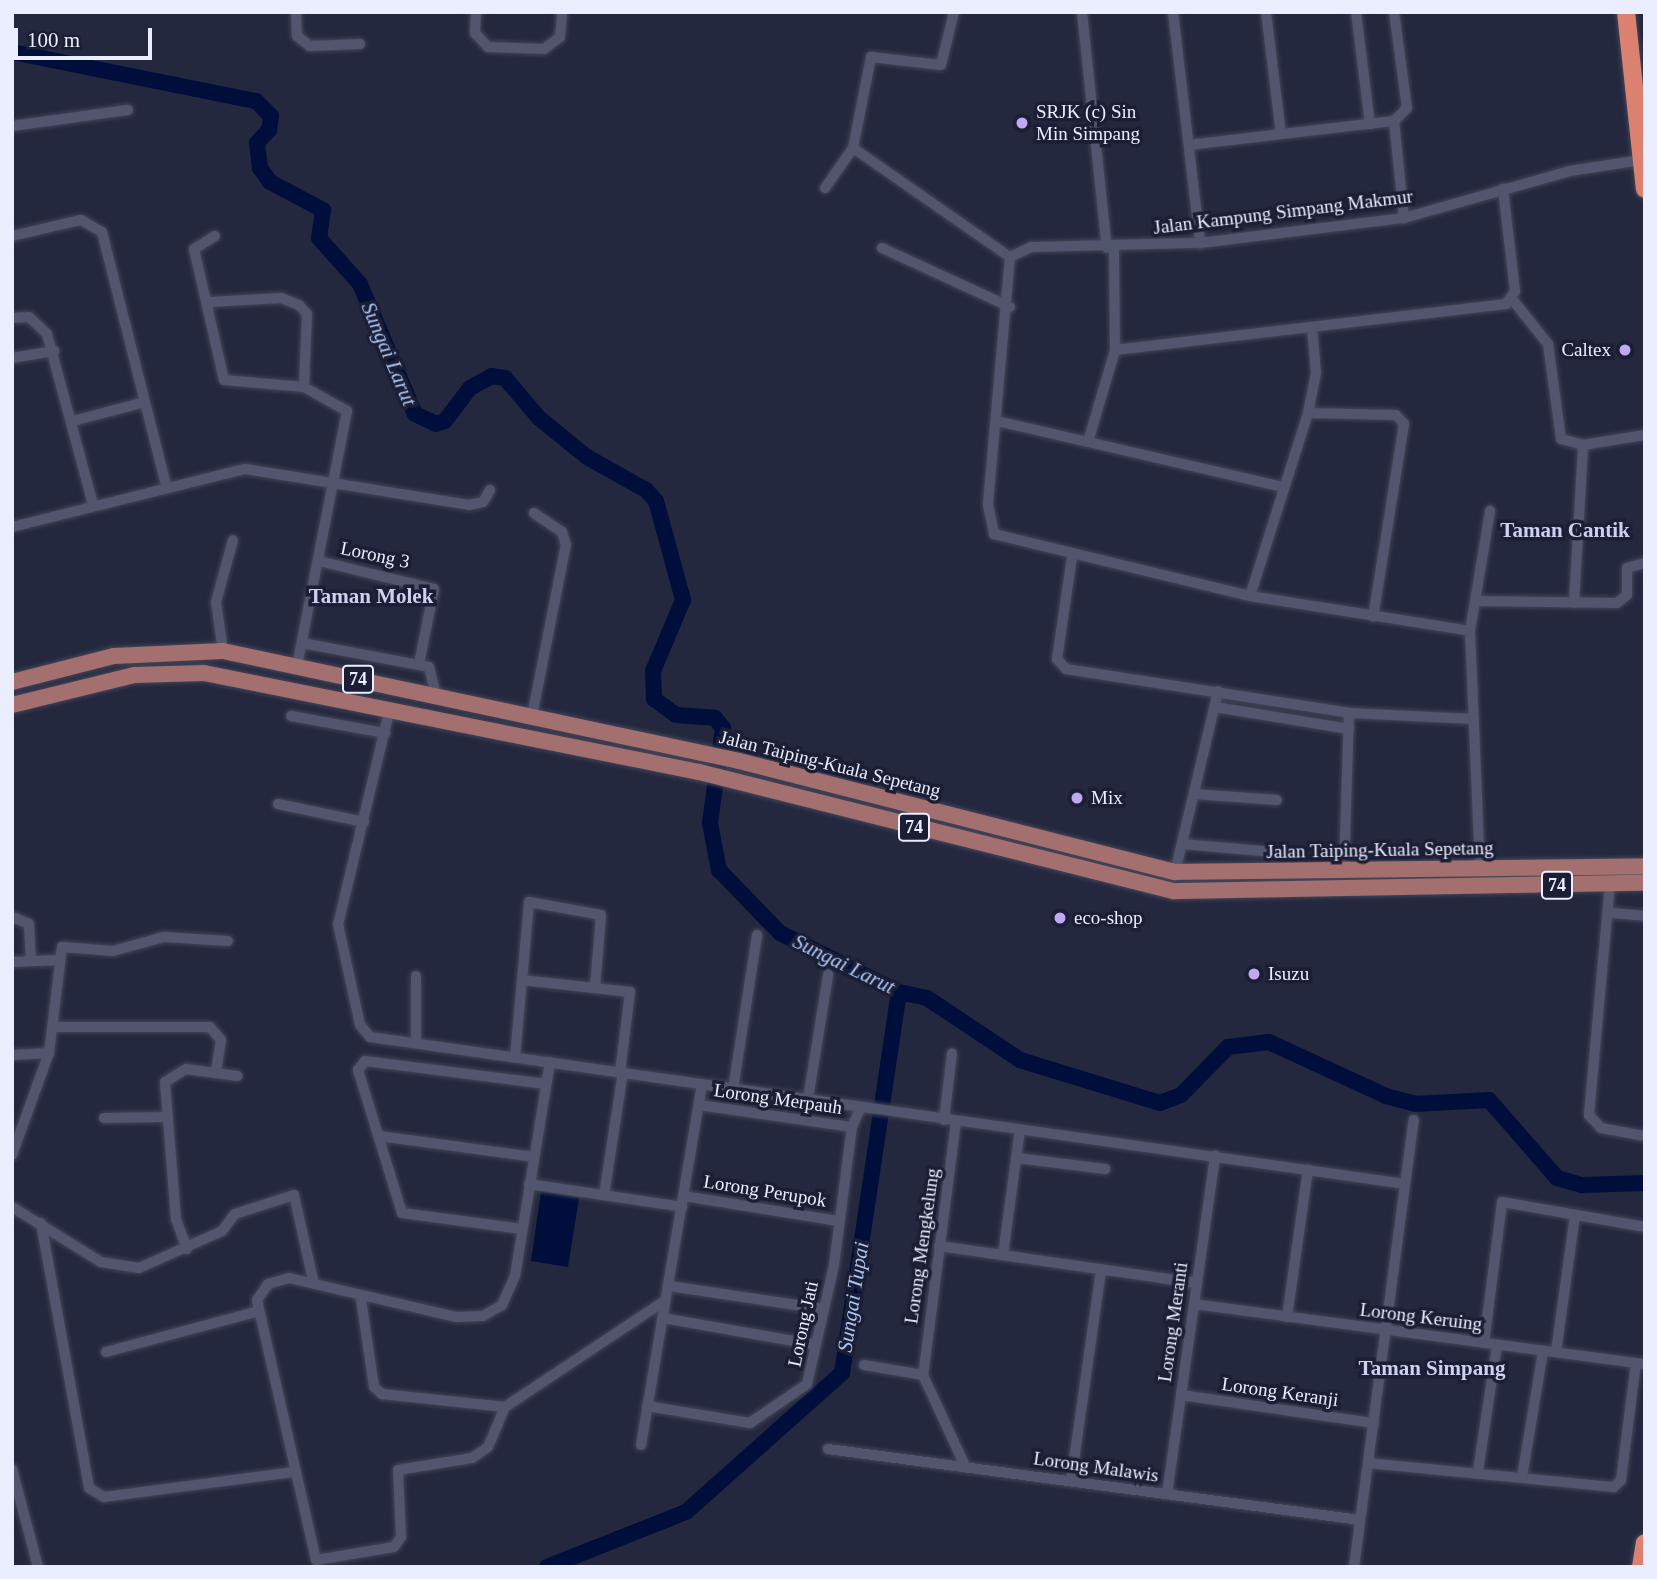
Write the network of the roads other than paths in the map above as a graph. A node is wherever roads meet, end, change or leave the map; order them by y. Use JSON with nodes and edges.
{"nodes":[{"id":1,"x":296,"y":12,"type":"edge"},
{"id":2,"x":476,"y":12,"type":"edge"},
{"id":3,"x":562,"y":12,"type":"edge"},
{"id":4,"x":954,"y":12,"type":"edge"},
{"id":5,"x":1082,"y":12,"type":"edge"},
{"id":6,"x":1173,"y":12,"type":"edge"},
{"id":7,"x":1266,"y":12,"type":"edge"},
{"id":8,"x":1356,"y":12,"type":"edge"},
{"id":9,"x":1394,"y":12,"type":"edge"},
{"id":10,"x":1626,"y":12,"type":"edge"},
{"id":11,"x":360,"y":44,"type":"dead end"},
{"id":12,"x":128,"y":110,"type":"dead end"},
{"id":13,"x":1394,"y":121,"type":"junction"},
{"id":14,"x":1370,"y":124,"type":"junction"},
{"id":15,"x":12,"y":126,"type":"edge"},
{"id":16,"x":1281,"y":134,"type":"junction"},
{"id":17,"x":1189,"y":145,"type":"junction"},
{"id":18,"x":853,"y":148,"type":"junction"},
{"id":19,"x":1641,"y":160,"type":"junction"},
{"id":20,"x":825,"y":188,"type":"dead end"},
{"id":21,"x":1503,"y":189,"type":"junction"},
{"id":22,"x":1645,"y":189,"type":"edge"},
{"id":23,"x":1404,"y":218,"type":"junction"},
{"id":24,"x":13,"y":234,"type":"edge"},
{"id":25,"x":215,"y":236,"type":"dead end"},
{"id":26,"x":1200,"y":243,"type":"junction"},
{"id":27,"x":882,"y":248,"type":"dead end"},
{"id":28,"x":1110,"y":248,"type":"junction"},
{"id":29,"x":1010,"y":257,"type":"junction"},
{"id":30,"x":1511,"y":299,"type":"junction"},
{"id":31,"x":210,"y":302,"type":"junction"},
{"id":32,"x":1010,"y":307,"type":"junction"},
{"id":33,"x":12,"y":318,"type":"edge"},
{"id":34,"x":1312,"y":327,"type":"junction"},
{"id":35,"x":1115,"y":350,"type":"junction"},
{"id":36,"x":54,"y":351,"type":"junction"},
{"id":37,"x":12,"y":358,"type":"edge"},
{"id":38,"x":303,"y":387,"type":"junction"},
{"id":39,"x":145,"y":402,"type":"junction"},
{"id":40,"x":1308,"y":413,"type":"junction"},
{"id":41,"x":73,"y":421,"type":"junction"},
{"id":42,"x":997,"y":421,"type":"junction"},
{"id":43,"x":1645,"y":435,"type":"edge"},
{"id":44,"x":1088,"y":442,"type":"junction"},
{"id":45,"x":1583,"y":444,"type":"junction"},
{"id":46,"x":335,"y":480,"type":"junction"},
{"id":47,"x":1284,"y":487,"type":"junction"},
{"id":48,"x":167,"y":488,"type":"junction"},
{"id":49,"x":490,"y":490,"type":"dead end"},
{"id":50,"x":93,"y":506,"type":"junction"},
{"id":51,"x":1490,"y":511,"type":"dead end"},
{"id":52,"x":534,"y":513,"type":"dead end"},
{"id":53,"x":12,"y":527,"type":"edge"},
{"id":54,"x":233,"y":540,"type":"dead end"},
{"id":55,"x":1072,"y":557,"type":"junction"},
{"id":56,"x":319,"y":561,"type":"junction"},
{"id":57,"x":1645,"y":563,"type":"edge"},
{"id":58,"x":1250,"y":596,"type":"junction"},
{"id":59,"x":1475,"y":601,"type":"junction"},
{"id":60,"x":1574,"y":603,"type":"junction"},
{"id":61,"x":1373,"y":617,"type":"junction"},
{"id":62,"x":1470,"y":631,"type":"junction"},
{"id":63,"x":302,"y":643,"type":"junction"},
{"id":64,"x":223,"y":650,"type":"junction"},
{"id":65,"x":419,"y":664,"type":"junction"},
{"id":66,"x":297,"y":665,"type":"junction"},
{"id":67,"x":12,"y":682,"type":"edge"},
{"id":68,"x":1218,"y":691,"type":"junction"},
{"id":69,"x":436,"y":696,"type":"junction"},
{"id":70,"x":12,"y":705,"type":"edge"},
{"id":71,"x":1215,"y":707,"type":"junction"},
{"id":72,"x":390,"y":708,"type":"junction"},
{"id":73,"x":1349,"y":713,"type":"junction"},
{"id":74,"x":291,"y":716,"type":"dead end"},
{"id":75,"x":533,"y":716,"type":"junction"},
{"id":76,"x":1474,"y":719,"type":"junction"},
{"id":77,"x":1349,"y":729,"type":"junction"},
{"id":78,"x":385,"y":733,"type":"junction"},
{"id":79,"x":1194,"y":794,"type":"junction"},
{"id":80,"x":1277,"y":800,"type":"dead end"},
{"id":81,"x":278,"y":804,"type":"dead end"},
{"id":82,"x":364,"y":822,"type":"junction"},
{"id":83,"x":1182,"y":844,"type":"junction"},
{"id":84,"x":1274,"y":852,"type":"dead end"},
{"id":85,"x":1645,"y":866,"type":"edge"},
{"id":86,"x":1480,"y":869,"type":"junction"},
{"id":87,"x":1344,"y":871,"type":"junction"},
{"id":88,"x":1175,"y":873,"type":"junction"},
{"id":89,"x":1645,"y":883,"type":"edge"},
{"id":90,"x":1610,"y":884,"type":"junction"},
{"id":91,"x":1612,"y":913,"type":"junction"},
{"id":92,"x":1645,"y":916,"type":"edge"},
{"id":93,"x":12,"y":917,"type":"edge"},
{"id":94,"x":757,"y":935,"type":"dead end"},
{"id":95,"x":228,"y":941,"type":"dead end"},
{"id":96,"x":58,"y":960,"type":"junction"},
{"id":97,"x":31,"y":961,"type":"junction"},
{"id":98,"x":12,"y":962,"type":"edge"},
{"id":99,"x":828,"y":975,"type":"dead end"},
{"id":100,"x":416,"y":976,"type":"dead end"},
{"id":101,"x":523,"y":980,"type":"junction"},
{"id":102,"x":595,"y":988,"type":"junction"},
{"id":103,"x":54,"y":1027,"type":"junction"},
{"id":104,"x":416,"y":1043,"type":"junction"},
{"id":105,"x":49,"y":1053,"type":"junction"},
{"id":106,"x":952,"y":1053,"type":"dead end"},
{"id":107,"x":12,"y":1055,"type":"edge"},
{"id":108,"x":515,"y":1057,"type":"junction"},
{"id":109,"x":550,"y":1062,"type":"junction"},
{"id":110,"x":216,"y":1072,"type":"junction"},
{"id":111,"x":621,"y":1072,"type":"junction"},
{"id":112,"x":238,"y":1076,"type":"dead end"},
{"id":113,"x":546,"y":1084,"type":"junction"},
{"id":114,"x":702,"y":1086,"type":"junction"},
{"id":115,"x":733,"y":1089,"type":"junction"},
{"id":116,"x":808,"y":1099,"type":"junction"},
{"id":117,"x":699,"y":1105,"type":"junction"},
{"id":118,"x":866,"y":1108,"type":"junction"},
{"id":119,"x":165,"y":1117,"type":"junction"},
{"id":120,"x":104,"y":1118,"type":"dead end"},
{"id":121,"x":944,"y":1120,"type":"junction"},
{"id":122,"x":1414,"y":1120,"type":"dead end"},
{"id":123,"x":956,"y":1122,"type":"junction"},
{"id":124,"x":852,"y":1127,"type":"junction"},
{"id":125,"x":1020,"y":1130,"type":"junction"},
{"id":126,"x":379,"y":1136,"type":"junction"},
{"id":127,"x":1645,"y":1136,"type":"edge"},
{"id":128,"x":12,"y":1155,"type":"edge"},
{"id":129,"x":1215,"y":1155,"type":"junction"},
{"id":130,"x":534,"y":1157,"type":"junction"},
{"id":131,"x":1017,"y":1158,"type":"junction"},
{"id":132,"x":1105,"y":1169,"type":"dead end"},
{"id":133,"x":1308,"y":1169,"type":"junction"},
{"id":134,"x":529,"y":1184,"type":"junction"},
{"id":135,"x":1405,"y":1184,"type":"junction"},
{"id":136,"x":604,"y":1195,"type":"junction"},
{"id":137,"x":684,"y":1196,"type":"junction"},
{"id":138,"x":12,"y":1207,"type":"edge"},
{"id":139,"x":682,"y":1207,"type":"junction"},
{"id":140,"x":1575,"y":1215,"type":"junction"},
{"id":141,"x":839,"y":1221,"type":"junction"},
{"id":142,"x":41,"y":1223,"type":"junction"},
{"id":143,"x":1645,"y":1227,"type":"edge"},
{"id":144,"x":522,"y":1229,"type":"junction"},
{"id":145,"x":939,"y":1246,"type":"junction"},
{"id":146,"x":187,"y":1249,"type":"junction"},
{"id":147,"x":1003,"y":1255,"type":"junction"},
{"id":148,"x":1101,"y":1269,"type":"junction"},
{"id":149,"x":313,"y":1280,"type":"junction"},
{"id":150,"x":1196,"y":1283,"type":"junction"},
{"id":151,"x":668,"y":1286,"type":"junction"},
{"id":152,"x":361,"y":1299,"type":"junction"},
{"id":153,"x":666,"y":1300,"type":"junction"},
{"id":154,"x":1194,"y":1304,"type":"junction"},
{"id":155,"x":824,"y":1309,"type":"junction"},
{"id":156,"x":259,"y":1311,"type":"junction"},
{"id":157,"x":1287,"y":1317,"type":"junction"},
{"id":158,"x":663,"y":1318,"type":"junction"},
{"id":159,"x":1387,"y":1331,"type":"junction"},
{"id":160,"x":1484,"y":1343,"type":"junction"},
{"id":161,"x":816,"y":1345,"type":"junction"},
{"id":162,"x":1497,"y":1345,"type":"junction"},
{"id":163,"x":1543,"y":1351,"type":"junction"},
{"id":164,"x":106,"y":1352,"type":"dead end"},
{"id":165,"x":1556,"y":1352,"type":"junction"},
{"id":166,"x":1641,"y":1363,"type":"edge"},
{"id":167,"x":864,"y":1365,"type":"dead end"},
{"id":168,"x":923,"y":1375,"type":"junction"},
{"id":169,"x":1181,"y":1395,"type":"junction"},
{"id":170,"x":648,"y":1406,"type":"junction"},
{"id":171,"x":505,"y":1407,"type":"junction"},
{"id":172,"x":1374,"y":1423,"type":"junction"},
{"id":173,"x":640,"y":1445,"type":"dead end"},
{"id":174,"x":828,"y":1449,"type":"dead end"},
{"id":175,"x":1368,"y":1463,"type":"junction"},
{"id":176,"x":966,"y":1468,"type":"junction"},
{"id":177,"x":12,"y":1469,"type":"edge"},
{"id":178,"x":1478,"y":1471,"type":"junction"},
{"id":179,"x":295,"y":1472,"type":"junction"},
{"id":180,"x":1522,"y":1477,"type":"junction"},
{"id":181,"x":1071,"y":1481,"type":"junction"},
{"id":182,"x":1167,"y":1494,"type":"junction"},
{"id":183,"x":1360,"y":1520,"type":"junction"},
{"id":184,"x":1645,"y":1544,"type":"edge"},
{"id":185,"x":38,"y":1567,"type":"edge"},
{"id":186,"x":1353,"y":1567,"type":"edge"},
{"id":187,"x":1641,"y":1567,"type":"edge"}],
"edges":[{"from":1,"to":11,"type":"street"},
{"from":2,"to":3,"type":"street"},
{"from":4,"to":18,"type":"street"},
{"from":5,"to":28,"type":"street"},
{"from":6,"to":17,"type":"street"},
{"from":7,"to":16,"type":"street"},
{"from":8,"to":14,"type":"street"},
{"from":9,"to":13,"type":"street"},
{"from":10,"to":19,"type":"highway"},
{"from":12,"to":15,"type":"street"},
{"from":13,"to":14,"type":"street"},
{"from":13,"to":23,"type":"street"},
{"from":14,"to":16,"type":"street"},
{"from":16,"to":17,"type":"street"},
{"from":17,"to":26,"type":"street"},
{"from":18,"to":20,"type":"street"},
{"from":18,"to":29,"type":"street"},
{"from":19,"to":21,"type":"street","name":"Jalan Kampung Simpang Makmur"},
{"from":19,"to":22,"type":"highway"},
{"from":21,"to":23,"type":"street","name":"Jalan Kampung Simpang Makmur"},
{"from":21,"to":30,"type":"street"},
{"from":23,"to":26,"type":"street","name":"Jalan Kampung Simpang Makmur"},
{"from":24,"to":39,"type":"street"},
{"from":25,"to":31,"type":"street"},
{"from":26,"to":28,"type":"street","name":"Jalan Kampung Simpang Makmur"},
{"from":27,"to":32,"type":"street"},
{"from":28,"to":29,"type":"street","name":"Jalan Kampung Simpang Makmur"},
{"from":28,"to":35,"type":"street"},
{"from":29,"to":32,"type":"street"},
{"from":30,"to":34,"type":"street"},
{"from":30,"to":45,"type":"street"},
{"from":31,"to":38,"type":"street"},
{"from":31,"to":38,"type":"street"},
{"from":32,"to":42,"type":"street"},
{"from":33,"to":36,"type":"street"},
{"from":34,"to":35,"type":"street"},
{"from":34,"to":40,"type":"street"},
{"from":35,"to":44,"type":"street"},
{"from":36,"to":37,"type":"street"},
{"from":36,"to":41,"type":"street"},
{"from":38,"to":46,"type":"street"},
{"from":39,"to":41,"type":"street"},
{"from":39,"to":48,"type":"street"},
{"from":40,"to":47,"type":"street"},
{"from":40,"to":61,"type":"street"},
{"from":41,"to":50,"type":"street"},
{"from":42,"to":44,"type":"street"},
{"from":42,"to":55,"type":"street"},
{"from":43,"to":45,"type":"street"},
{"from":44,"to":47,"type":"street"},
{"from":45,"to":60,"type":"street"},
{"from":46,"to":48,"type":"street"},
{"from":46,"to":49,"type":"street"},
{"from":46,"to":56,"type":"street"},
{"from":47,"to":58,"type":"street"},
{"from":48,"to":50,"type":"street"},
{"from":50,"to":53,"type":"street"},
{"from":51,"to":59,"type":"street"},
{"from":52,"to":75,"type":"street"},
{"from":54,"to":64,"type":"street"},
{"from":55,"to":58,"type":"street"},
{"from":55,"to":68,"type":"street"},
{"from":56,"to":63,"type":"street"},
{"from":56,"to":65,"type":"street","name":"Lorong 3"},
{"from":57,"to":60,"type":"street"},
{"from":58,"to":61,"type":"street"},
{"from":59,"to":60,"type":"street"},
{"from":59,"to":62,"type":"street"},
{"from":61,"to":62,"type":"street"},
{"from":62,"to":76,"type":"street"},
{"from":63,"to":65,"type":"street"},
{"from":63,"to":66,"type":"street"},
{"from":64,"to":66,"type":"main road","name":"Jalan Taiping-Kuala Sepetang","number":"74"},
{"from":64,"to":67,"type":"main road","name":"Jalan Taiping-Kuala Sepetang","number":"74"},
{"from":65,"to":69,"type":"street"},
{"from":66,"to":69,"type":"main road","name":"Jalan Taiping-Kuala Sepetang","number":"74"},
{"from":68,"to":71,"type":"street"},
{"from":68,"to":73,"type":"street"},
{"from":69,"to":75,"type":"main road","name":"Jalan Taiping-Kuala Sepetang","number":"74"},
{"from":70,"to":72,"type":"main road","name":"Jalan Taiping-Kuala Sepetang","number":"74"},
{"from":71,"to":77,"type":"street"},
{"from":71,"to":79,"type":"street"},
{"from":72,"to":78,"type":"street"},
{"from":72,"to":90,"type":"main road","name":"Jalan Taiping-Kuala Sepetang","number":"74"},
{"from":73,"to":76,"type":"street"},
{"from":73,"to":77,"type":"street"},
{"from":74,"to":78,"type":"street"},
{"from":75,"to":88,"type":"main road","name":"Jalan Taiping-Kuala Sepetang","number":"74"},
{"from":76,"to":86,"type":"street"},
{"from":77,"to":87,"type":"street"},
{"from":78,"to":82,"type":"street"},
{"from":79,"to":80,"type":"street"},
{"from":79,"to":83,"type":"street"},
{"from":81,"to":82,"type":"street"},
{"from":82,"to":104,"type":"street"},
{"from":83,"to":84,"type":"street"},
{"from":83,"to":88,"type":"street"},
{"from":85,"to":86,"type":"main road","name":"Jalan Taiping-Kuala Sepetang","number":"74"},
{"from":86,"to":87,"type":"main road","name":"Jalan Taiping-Kuala Sepetang","number":"74"},
{"from":87,"to":88,"type":"main road","name":"Jalan Taiping-Kuala Sepetang","number":"74"},
{"from":89,"to":90,"type":"main road","name":"Jalan Taiping-Kuala Sepetang","number":"74"},
{"from":90,"to":91,"type":"street"},
{"from":91,"to":92,"type":"street"},
{"from":91,"to":127,"type":"street"},
{"from":93,"to":97,"type":"street"},
{"from":94,"to":115,"type":"street"},
{"from":95,"to":96,"type":"street"},
{"from":96,"to":97,"type":"street"},
{"from":96,"to":103,"type":"street"},
{"from":97,"to":98,"type":"street"},
{"from":99,"to":116,"type":"street"},
{"from":100,"to":104,"type":"street"},
{"from":101,"to":102,"type":"street"},
{"from":101,"to":102,"type":"street"},
{"from":101,"to":108,"type":"street"},
{"from":102,"to":111,"type":"street"},
{"from":103,"to":105,"type":"street"},
{"from":103,"to":110,"type":"street"},
{"from":104,"to":108,"type":"street"},
{"from":105,"to":107,"type":"street"},
{"from":105,"to":128,"type":"street"},
{"from":106,"to":121,"type":"street"},
{"from":108,"to":109,"type":"street"},
{"from":109,"to":111,"type":"street"},
{"from":109,"to":113,"type":"street"},
{"from":110,"to":112,"type":"street"},
{"from":110,"to":119,"type":"street"},
{"from":111,"to":114,"type":"street"},
{"from":111,"to":136,"type":"street"},
{"from":113,"to":126,"type":"street"},
{"from":113,"to":130,"type":"street"},
{"from":114,"to":115,"type":"street"},
{"from":114,"to":117,"type":"street"},
{"from":115,"to":116,"type":"street"},
{"from":116,"to":118,"type":"street"},
{"from":117,"to":124,"type":"street","name":"Lorong Merpauh"},
{"from":117,"to":137,"type":"street"},
{"from":118,"to":121,"type":"street"},
{"from":118,"to":124,"type":"street","name":"Lorong Jati"},
{"from":119,"to":120,"type":"street"},
{"from":119,"to":146,"type":"street"},
{"from":121,"to":123,"type":"street"},
{"from":122,"to":135,"type":"street"},
{"from":123,"to":125,"type":"street"},
{"from":123,"to":145,"type":"street","name":"Lorong Mengkelung"},
{"from":124,"to":141,"type":"street","name":"Lorong Jati"},
{"from":125,"to":129,"type":"street"},
{"from":125,"to":131,"type":"street"},
{"from":126,"to":130,"type":"street"},
{"from":126,"to":144,"type":"street"},
{"from":129,"to":133,"type":"street"},
{"from":129,"to":150,"type":"street","name":"Lorong Meranti"},
{"from":130,"to":134,"type":"street"},
{"from":131,"to":132,"type":"street"},
{"from":131,"to":147,"type":"street"},
{"from":133,"to":135,"type":"street"},
{"from":133,"to":157,"type":"street"},
{"from":134,"to":136,"type":"street"},
{"from":134,"to":144,"type":"street"},
{"from":135,"to":159,"type":"street"},
{"from":136,"to":139,"type":"street"},
{"from":137,"to":139,"type":"street"},
{"from":137,"to":141,"type":"street","name":"Lorong Perupok"},
{"from":138,"to":142,"type":"street"},
{"from":139,"to":151,"type":"street"},
{"from":140,"to":143,"type":"street"},
{"from":140,"to":160,"type":"street"},
{"from":140,"to":165,"type":"street"},
{"from":141,"to":155,"type":"street","name":"Lorong Jati"},
{"from":142,"to":146,"type":"street"},
{"from":142,"to":179,"type":"street"},
{"from":144,"to":152,"type":"street"},
{"from":145,"to":147,"type":"street"},
{"from":145,"to":168,"type":"street","name":"Lorong Mengkelung"},
{"from":146,"to":149,"type":"street"},
{"from":147,"to":148,"type":"street"},
{"from":148,"to":150,"type":"street"},
{"from":148,"to":181,"type":"street"},
{"from":149,"to":152,"type":"street"},
{"from":149,"to":156,"type":"street"},
{"from":150,"to":154,"type":"street","name":"Lorong Meranti"},
{"from":151,"to":153,"type":"street"},
{"from":151,"to":155,"type":"street"},
{"from":152,"to":171,"type":"street"},
{"from":153,"to":158,"type":"street"},
{"from":153,"to":171,"type":"street"},
{"from":154,"to":157,"type":"street","name":"Lorong Keruing"},
{"from":154,"to":169,"type":"street","name":"Lorong Meranti"},
{"from":155,"to":161,"type":"street","name":"Lorong Jati"},
{"from":156,"to":164,"type":"street"},
{"from":156,"to":179,"type":"street"},
{"from":157,"to":159,"type":"street","name":"Lorong Keruing"},
{"from":158,"to":161,"type":"street"},
{"from":158,"to":170,"type":"street"},
{"from":159,"to":160,"type":"street","name":"Lorong Keruing"},
{"from":159,"to":172,"type":"street"},
{"from":160,"to":162,"type":"street","name":"Lorong Keruing"},
{"from":161,"to":170,"type":"street","name":"Lorong Jati"},
{"from":162,"to":163,"type":"street","name":"Lorong Keruing"},
{"from":162,"to":178,"type":"street"},
{"from":163,"to":165,"type":"street","name":"Lorong Keruing"},
{"from":163,"to":180,"type":"street"},
{"from":165,"to":166,"type":"street","name":"Lorong Keruing"},
{"from":166,"to":180,"type":"street"},
{"from":167,"to":168,"type":"street"},
{"from":168,"to":176,"type":"street"},
{"from":169,"to":172,"type":"street","name":"Lorong Keranji"},
{"from":169,"to":182,"type":"street","name":"Lorong Meranti"},
{"from":170,"to":173,"type":"street"},
{"from":171,"to":179,"type":"street"},
{"from":172,"to":175,"type":"street"},
{"from":174,"to":176,"type":"street","name":"Lorong Malawis"},
{"from":175,"to":178,"type":"street"},
{"from":175,"to":183,"type":"street"},
{"from":176,"to":181,"type":"street","name":"Lorong Malawis"},
{"from":177,"to":185,"type":"street"},
{"from":178,"to":180,"type":"street"},
{"from":181,"to":182,"type":"street","name":"Lorong Malawis"},
{"from":182,"to":183,"type":"street","name":"Lorong Malawis"},
{"from":183,"to":186,"type":"street"},
{"from":184,"to":187,"type":"highway"}]}
